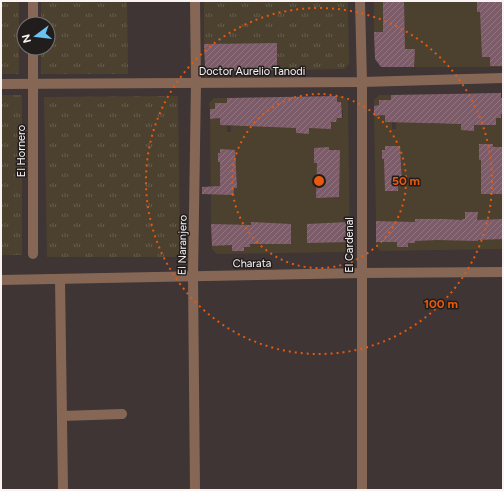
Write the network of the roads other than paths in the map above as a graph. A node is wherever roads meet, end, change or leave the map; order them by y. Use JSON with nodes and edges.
{"nodes":[{"id":1,"x":33,"y":1,"type":"edge"},
{"id":2,"x":195,"y":1,"type":"edge"},
{"id":3,"x":360,"y":1,"type":"edge"},
{"id":4,"x":33,"y":16,"type":"edge"},
{"id":5,"x":33,"y":56,"type":"edge"},
{"id":6,"x":503,"y":78,"type":"edge"},
{"id":7,"x":362,"y":82,"type":"junction"},
{"id":8,"x":196,"y":83,"type":"junction"},
{"id":9,"x":1,"y":84,"type":"edge"},
{"id":10,"x":33,"y":85,"type":"junction"},
{"id":11,"x":33,"y":254,"type":"dead end"},
{"id":12,"x":503,"y":272,"type":"edge"},
{"id":13,"x":361,"y":273,"type":"junction"},
{"id":14,"x":193,"y":277,"type":"junction"},
{"id":15,"x":60,"y":279,"type":"junction"},
{"id":16,"x":1,"y":280,"type":"edge"},
{"id":17,"x":122,"y":414,"type":"dead end"},
{"id":18,"x":62,"y":416,"type":"junction"},
{"id":19,"x":64,"y":490,"type":"edge"},
{"id":20,"x":195,"y":490,"type":"edge"},
{"id":21,"x":362,"y":490,"type":"edge"}],
"edges":[{"from":1,"to":4,"type":"street"},
{"from":2,"to":8,"type":"street","name":"El Naranjero"},
{"from":3,"to":7,"type":"street","name":"El Cardenal"},
{"from":5,"to":10,"type":"street","name":"El Hornero"},
{"from":6,"to":7,"type":"street","name":"Doctor Aurelio Tanodi"},
{"from":7,"to":8,"type":"street","name":"Doctor Aurelio Tanodi"},
{"from":7,"to":13,"type":"street","name":"El Cardenal"},
{"from":8,"to":10,"type":"street","name":"Doctor Aurelio Tanodi"},
{"from":8,"to":14,"type":"street","name":"El Naranjero"},
{"from":9,"to":10,"type":"street","name":"Doctor Aurelio Tanodi"},
{"from":10,"to":11,"type":"street","name":"El Hornero"},
{"from":12,"to":13,"type":"street","name":"Charata"},
{"from":13,"to":14,"type":"street","name":"Charata"},
{"from":13,"to":21,"type":"street","name":"El Cardenal"},
{"from":14,"to":15,"type":"street","name":"Charata"},
{"from":14,"to":20,"type":"street","name":"El Naranjero"},
{"from":15,"to":16,"type":"street","name":"Charata"},
{"from":15,"to":18,"type":"street"},
{"from":17,"to":18,"type":"street"},
{"from":18,"to":19,"type":"street"}]}
